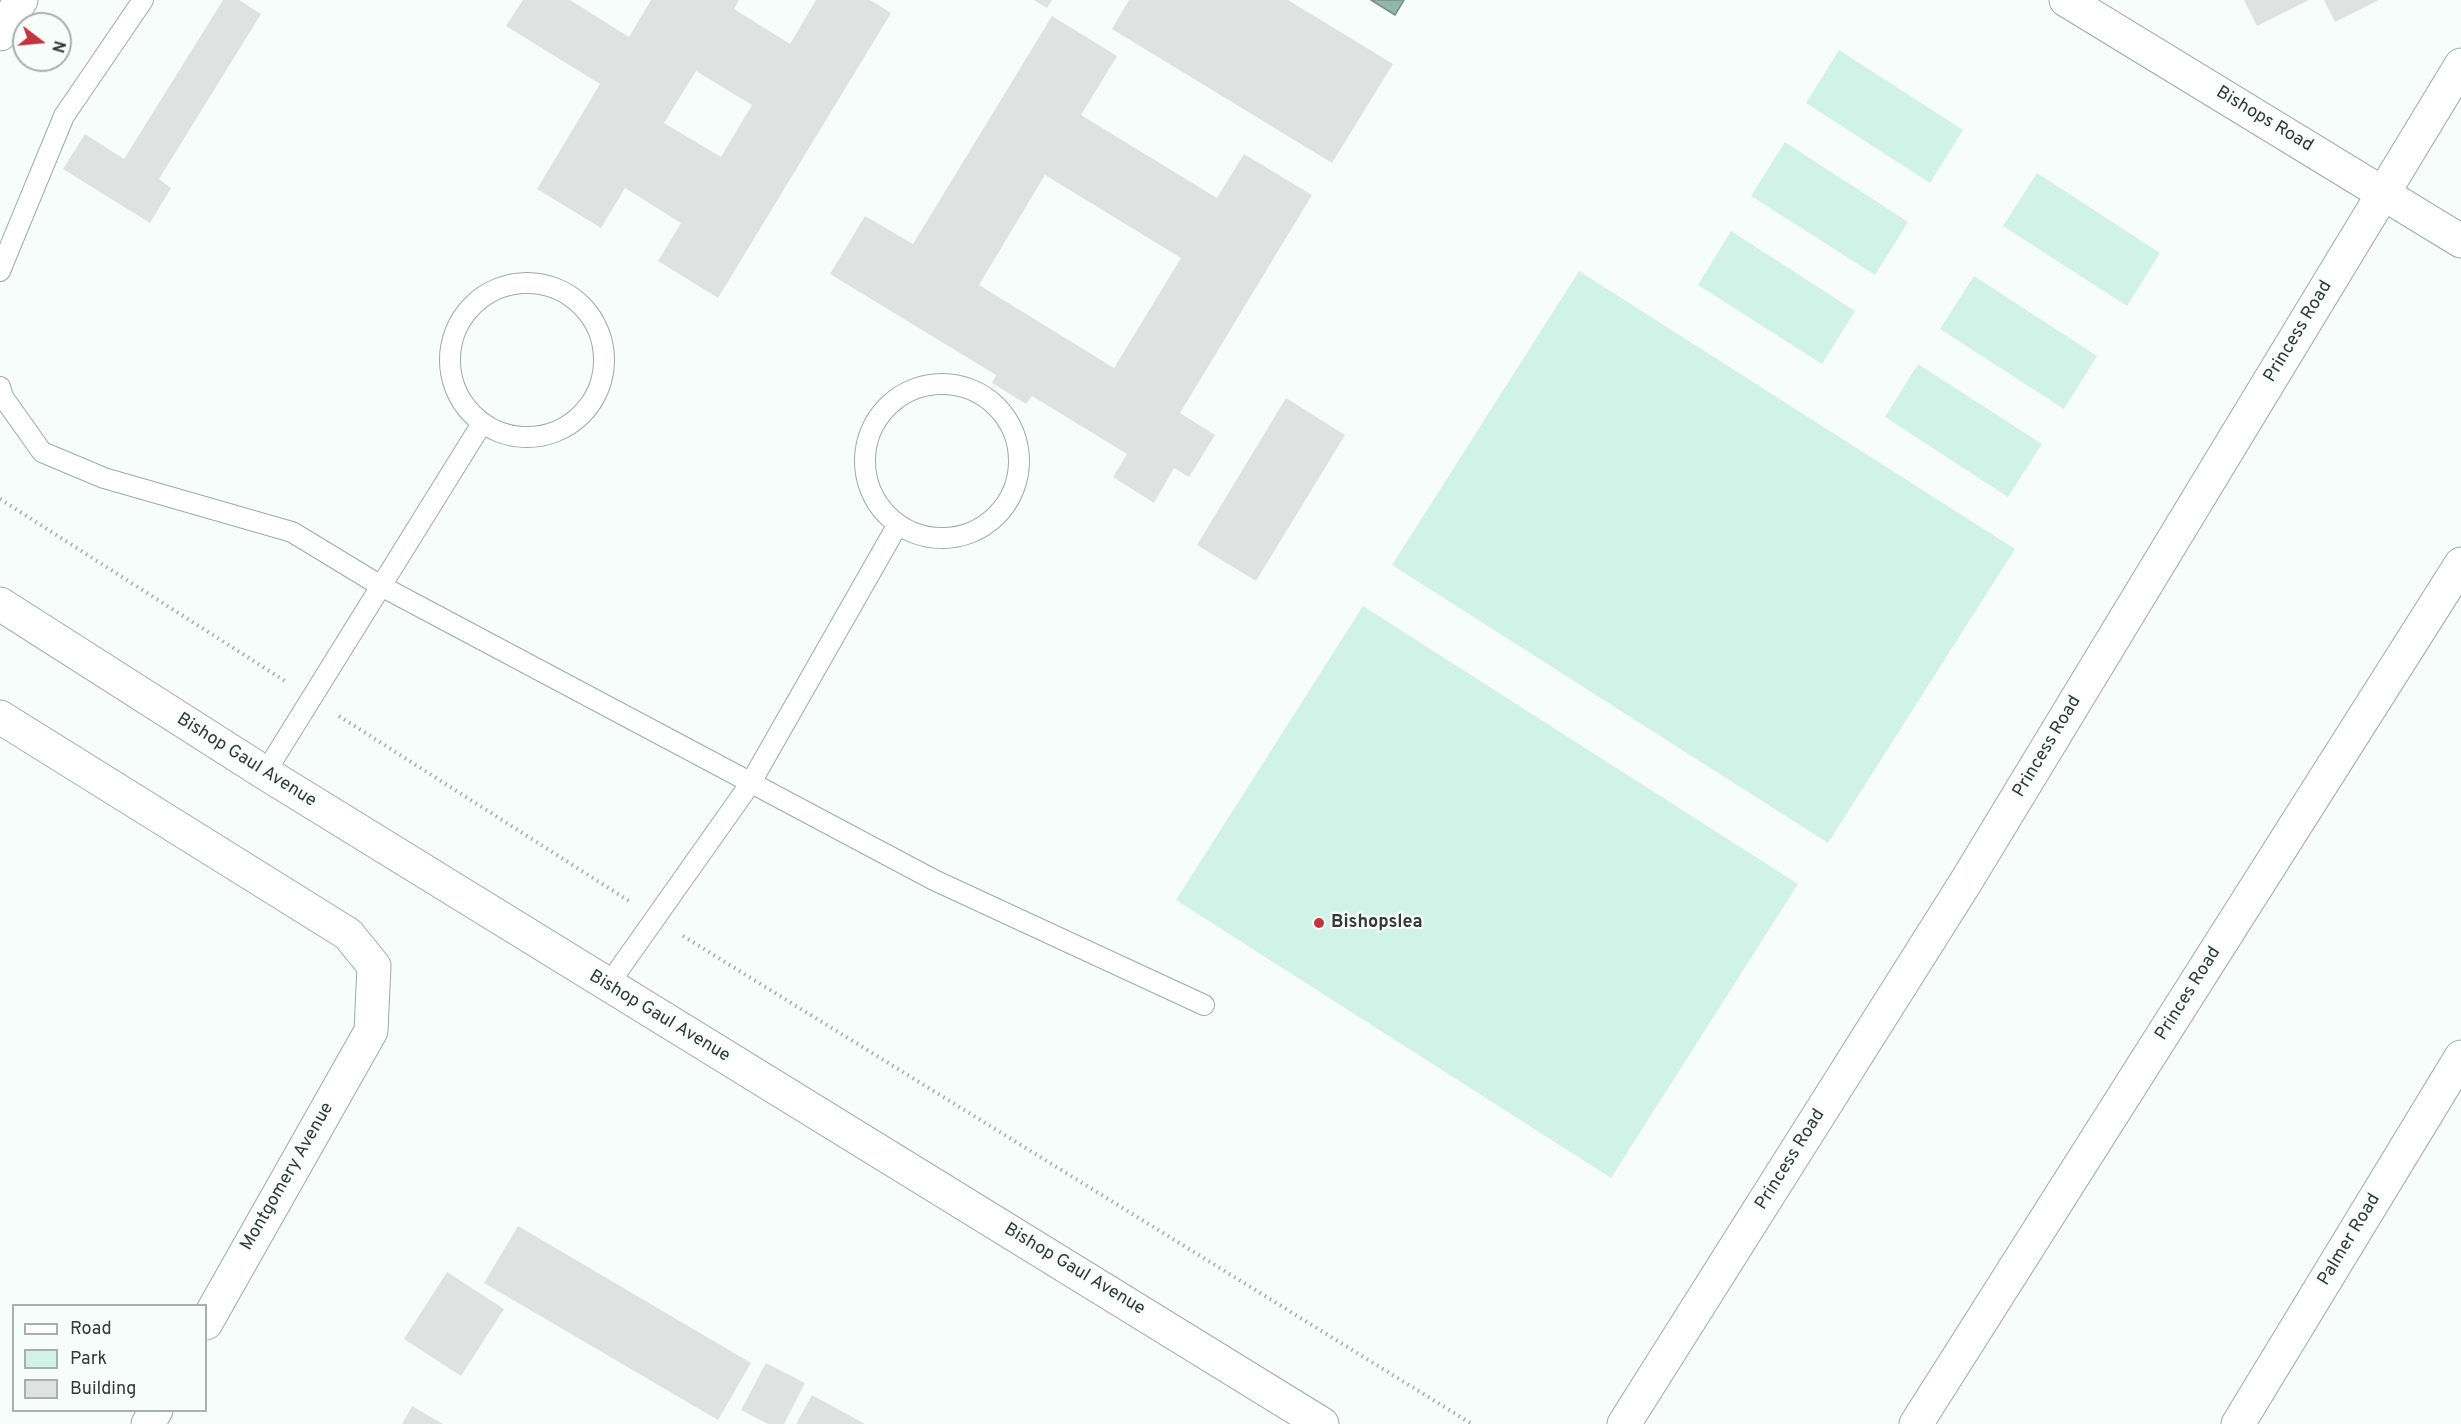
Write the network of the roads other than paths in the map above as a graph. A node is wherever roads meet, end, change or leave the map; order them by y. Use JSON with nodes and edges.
{"nodes":[{"id":1,"x":21,"y":0,"type":"edge"},
{"id":2,"x":143,"y":0,"type":"edge"},
{"id":3,"x":2066,"y":0,"type":"edge"},
{"id":4,"x":0,"y":34,"type":"edge"},
{"id":5,"x":2461,"y":65,"type":"edge"},
{"id":6,"x":2383,"y":194,"type":"junction"},
{"id":7,"x":2461,"y":241,"type":"edge"},
{"id":8,"x":0,"y":271,"type":"edge"},
{"id":9,"x":0,"y":387,"type":"edge"},
{"id":10,"x":482,"y":425,"type":"junction"},
{"id":11,"x":897,"y":526,"type":"junction"},
{"id":12,"x":2461,"y":564,"type":"edge"},
{"id":13,"x":381,"y":586,"type":"junction"},
{"id":14,"x":0,"y":604,"type":"edge"},
{"id":15,"x":0,"y":717,"type":"edge"},
{"id":16,"x":265,"y":773,"type":"junction"},
{"id":17,"x":750,"y":784,"type":"junction"},
{"id":18,"x":608,"y":986,"type":"junction"},
{"id":19,"x":1204,"y":1005,"type":"dead end"},
{"id":20,"x":2461,"y":1057,"type":"edge"},
{"id":21,"x":207,"y":1321,"type":"edge"},
{"id":22,"x":1322,"y":1424,"type":"edge"},
{"id":23,"x":1624,"y":1424,"type":"edge"},
{"id":24,"x":1916,"y":1424,"type":"edge"},
{"id":25,"x":2238,"y":1424,"type":"edge"}],
"edges":[{"from":1,"to":4,"type":"street"},
{"from":2,"to":8,"type":"lane"},
{"from":3,"to":6,"type":"street","name":"Bishops Road"},
{"from":5,"to":6,"type":"street","name":"Princess Road"},
{"from":6,"to":7,"type":"street","name":"Bishops Road"},
{"from":6,"to":23,"type":"street","name":"Princess Road"},
{"from":9,"to":13,"type":"lane"},
{"from":10,"to":10,"type":"lane"},
{"from":10,"to":13,"type":"lane"},
{"from":11,"to":11,"type":"lane"},
{"from":11,"to":17,"type":"lane"},
{"from":12,"to":24,"type":"street","name":"Princes Road"},
{"from":13,"to":16,"type":"lane"},
{"from":13,"to":17,"type":"lane"},
{"from":14,"to":16,"type":"street","name":"Bishop Gaul Avenue"},
{"from":15,"to":21,"type":"street","name":"Montgomery Avenue"},
{"from":16,"to":18,"type":"street","name":"Bishop Gaul Avenue"},
{"from":17,"to":18,"type":"lane"},
{"from":17,"to":19,"type":"lane"},
{"from":18,"to":22,"type":"street","name":"Bishop Gaul Avenue"},
{"from":20,"to":25,"type":"street","name":"Palmer Road"}]}
